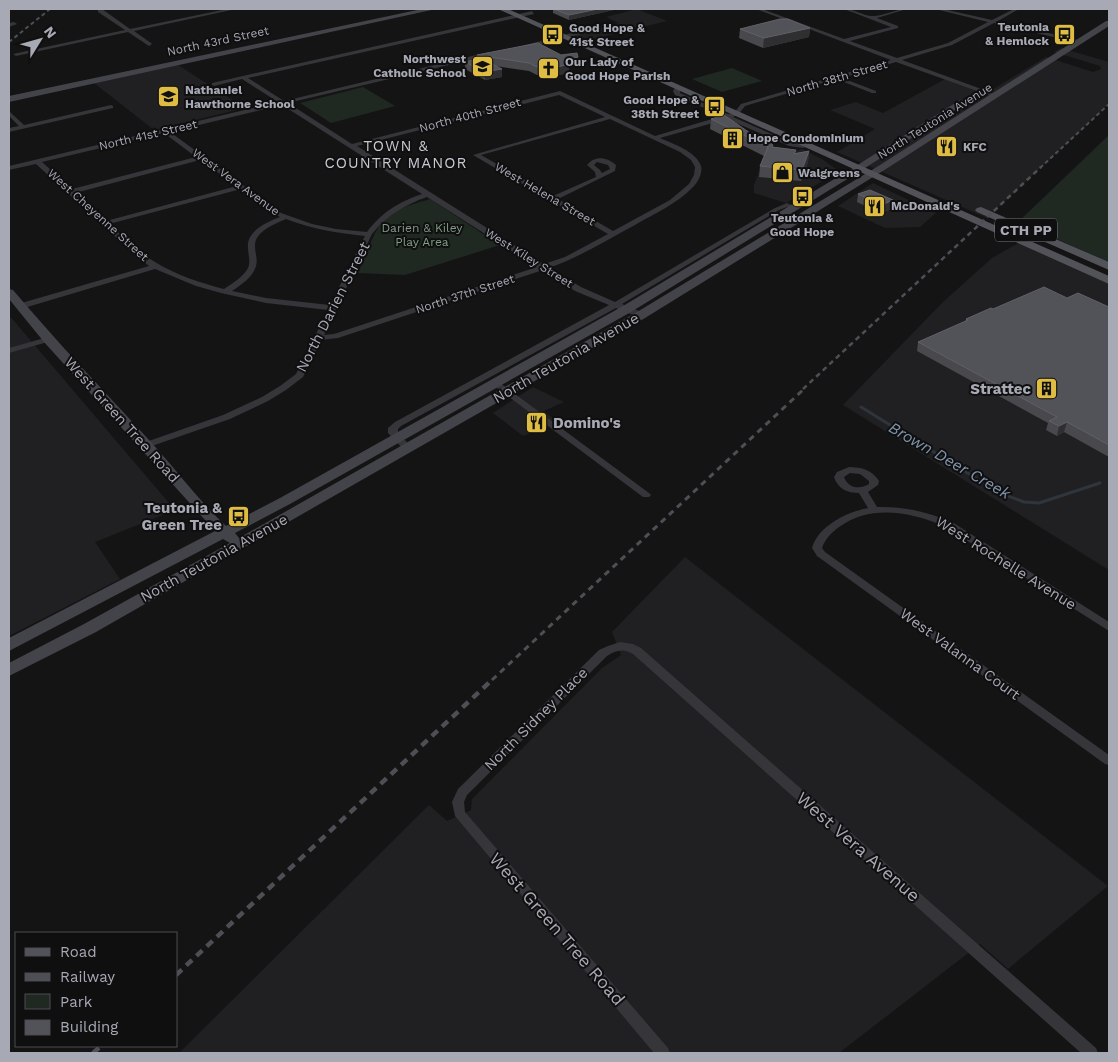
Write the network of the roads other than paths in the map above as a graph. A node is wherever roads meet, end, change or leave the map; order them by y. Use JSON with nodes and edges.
{"nodes":[{"id":1,"x":100,"y":9,"type":"edge"},
{"id":2,"x":233,"y":9,"type":"edge"},
{"id":3,"x":413,"y":9,"type":"edge"},
{"id":4,"x":432,"y":9,"type":"edge"},
{"id":5,"x":502,"y":9,"type":"edge"},
{"id":6,"x":512,"y":9,"type":"edge"},
{"id":7,"x":758,"y":9,"type":"edge"},
{"id":8,"x":846,"y":9,"type":"edge"},
{"id":9,"x":905,"y":9,"type":"edge"},
{"id":10,"x":937,"y":9,"type":"edge"},
{"id":11,"x":1017,"y":9,"type":"edge"},
{"id":12,"x":521,"y":12,"type":"edge"},
{"id":13,"x":532,"y":13,"type":"junction"},
{"id":14,"x":1109,"y":13,"type":"edge"},
{"id":15,"x":873,"y":18,"type":"junction"},
{"id":16,"x":993,"y":22,"type":"junction"},
{"id":17,"x":1109,"y":22,"type":"edge"},
{"id":18,"x":128,"y":30,"type":"junction"},
{"id":19,"x":579,"y":33,"type":"junction"},
{"id":20,"x":564,"y":37,"type":"junction"},
{"id":21,"x":1069,"y":38,"type":"junction"},
{"id":22,"x":846,"y":40,"type":"junction"},
{"id":23,"x":1079,"y":41,"type":"junction"},
{"id":24,"x":149,"y":44,"type":"dead end"},
{"id":25,"x":518,"y":47,"type":"edge"},
{"id":26,"x":500,"y":52,"type":"edge"},
{"id":27,"x":16,"y":54,"type":"dead end"},
{"id":28,"x":1035,"y":59,"type":"dead end"},
{"id":29,"x":899,"y":61,"type":"junction"},
{"id":30,"x":666,"y":71,"type":"dead end"},
{"id":31,"x":244,"y":78,"type":"junction"},
{"id":32,"x":838,"y":78,"type":"junction"},
{"id":33,"x":214,"y":84,"type":"dead end"},
{"id":34,"x":988,"y":91,"type":"junction"},
{"id":35,"x":874,"y":92,"type":"dead end"},
{"id":36,"x":9,"y":95,"type":"edge"},
{"id":37,"x":9,"y":98,"type":"edge"},
{"id":38,"x":284,"y":103,"type":"junction"},
{"id":39,"x":739,"y":103,"type":"junction"},
{"id":40,"x":111,"y":108,"type":"dead end"},
{"id":41,"x":9,"y":113,"type":"edge"},
{"id":42,"x":732,"y":115,"type":"junction"},
{"id":43,"x":611,"y":117,"type":"junction"},
{"id":44,"x":23,"y":127,"type":"junction"},
{"id":45,"x":9,"y":130,"type":"edge"},
{"id":46,"x":165,"y":131,"type":"junction"},
{"id":47,"x":655,"y":138,"type":"junction"},
{"id":48,"x":812,"y":145,"type":"junction"},
{"id":49,"x":351,"y":146,"type":"junction"},
{"id":50,"x":202,"y":158,"type":"junction"},
{"id":51,"x":37,"y":161,"type":"junction"},
{"id":52,"x":9,"y":168,"type":"edge"},
{"id":53,"x":871,"y":168,"type":"junction"},
{"id":54,"x":846,"y":176,"type":"junction"},
{"id":55,"x":599,"y":177,"type":"dead end"},
{"id":56,"x":242,"y":187,"type":"junction"},
{"id":57,"x":70,"y":192,"type":"junction"},
{"id":58,"x":428,"y":194,"type":"junction"},
{"id":59,"x":553,"y":199,"type":"junction"},
{"id":60,"x":285,"y":217,"type":"junction"},
{"id":61,"x":105,"y":224,"type":"junction"},
{"id":62,"x":369,"y":234,"type":"junction"},
{"id":63,"x":614,"y":234,"type":"junction"},
{"id":64,"x":156,"y":266,"type":"junction"},
{"id":65,"x":1109,"y":266,"type":"edge"},
{"id":66,"x":544,"y":268,"type":"junction"},
{"id":67,"x":1109,"y":280,"type":"edge"},
{"id":68,"x":9,"y":292,"type":"edge"},
{"id":69,"x":226,"y":292,"type":"junction"},
{"id":70,"x":21,"y":306,"type":"junction"},
{"id":71,"x":622,"y":307,"type":"junction"},
{"id":72,"x":334,"y":308,"type":"junction"},
{"id":73,"x":641,"y":315,"type":"junction"},
{"id":74,"x":320,"y":338,"type":"junction"},
{"id":75,"x":48,"y":339,"type":"junction"},
{"id":76,"x":9,"y":351,"type":"edge"},
{"id":77,"x":496,"y":383,"type":"junction"},
{"id":78,"x":508,"y":392,"type":"junction"},
{"id":79,"x":402,"y":444,"type":"junction"},
{"id":80,"x":146,"y":445,"type":"junction"},
{"id":81,"x":862,"y":490,"type":"dead end"},
{"id":82,"x":646,"y":495,"type":"dead end"},
{"id":83,"x":874,"y":510,"type":"junction"},
{"id":84,"x":224,"y":533,"type":"junction"},
{"id":85,"x":818,"y":543,"type":"joint"},
{"id":86,"x":238,"y":544,"type":"junction"},
{"id":87,"x":1109,"y":627,"type":"edge"},
{"id":88,"x":9,"y":645,"type":"edge"},
{"id":89,"x":622,"y":645,"type":"joint"},
{"id":90,"x":9,"y":670,"type":"edge"},
{"id":91,"x":1109,"y":761,"type":"edge"},
{"id":92,"x":458,"y":802,"type":"joint"},
{"id":93,"x":657,"y":1051,"type":"edge"},
{"id":94,"x":1091,"y":1053,"type":"edge"}],
"edges":[{"from":1,"to":18,"type":"street"},
{"from":2,"to":18,"type":"street"},
{"from":3,"to":36,"type":"main road","name":"North 43rd Street"},
{"from":4,"to":37,"type":"main road","name":"North 43rd Street"},
{"from":5,"to":12,"type":"main road"},
{"from":6,"to":13,"type":"main road"},
{"from":7,"to":22,"type":"street"},
{"from":8,"to":15,"type":"street"},
{"from":9,"to":15,"type":"street"},
{"from":10,"to":16,"type":"street"},
{"from":11,"to":16,"type":"street","name":"North 38th Street"},
{"from":12,"to":13,"type":"main road"},
{"from":12,"to":20,"type":"main road"},
{"from":12,"to":31,"type":"street"},
{"from":13,"to":19,"type":"main road"},
{"from":14,"to":21,"type":"main road"},
{"from":15,"to":22,"type":"street"},
{"from":16,"to":21,"type":"street"},
{"from":16,"to":29,"type":"street","name":"North 38th Street"},
{"from":17,"to":23,"type":"main road","name":"North Teutonia Avenue"},
{"from":18,"to":24,"type":"street"},
{"from":18,"to":27,"type":"street"},
{"from":19,"to":20,"type":"street"},
{"from":19,"to":30,"type":"main road"},
{"from":20,"to":25,"type":"street"},
{"from":20,"to":42,"type":"main road"},
{"from":21,"to":23,"type":"street"},
{"from":21,"to":28,"type":"main road"},
{"from":22,"to":29,"type":"street"},
{"from":23,"to":34,"type":"main road","name":"North Teutonia Avenue"},
{"from":26,"to":38,"type":"street","name":"North 41st Street"},
{"from":29,"to":32,"type":"street","name":"North 38th Street"},
{"from":29,"to":34,"type":"street"},
{"from":31,"to":33,"type":"street"},
{"from":31,"to":38,"type":"street","name":"West Kiley Street"},
{"from":32,"to":35,"type":"street"},
{"from":32,"to":39,"type":"street","name":"North 38th Street"},
{"from":34,"to":53,"type":"main road","name":"North Teutonia Avenue"},
{"from":34,"to":53,"type":"main road","name":"North Teutonia Avenue"},
{"from":38,"to":46,"type":"street","name":"North 41st Street"},
{"from":38,"to":49,"type":"street","name":"West Kiley Street"},
{"from":39,"to":42,"type":"street"},
{"from":39,"to":48,"type":"main road","number":"CTH PP"},
{"from":40,"to":44,"type":"street"},
{"from":41,"to":44,"type":"street"},
{"from":42,"to":47,"type":"street"},
{"from":42,"to":48,"type":"main road"},
{"from":42,"to":48,"type":"street"},
{"from":43,"to":47,"type":"street"},
{"from":43,"to":49,"type":"street","name":"North 40th Street"},
{"from":43,"to":59,"type":"street","name":"West Helena Street"},
{"from":44,"to":45,"type":"street"},
{"from":46,"to":50,"type":"street","name":"West Vera Avenue"},
{"from":46,"to":51,"type":"street","name":"North 41st Street"},
{"from":47,"to":63,"type":"street","name":"North 37th Street"},
{"from":48,"to":53,"type":"main road","number":"CTH PP"},
{"from":48,"to":54,"type":"main road"},
{"from":49,"to":58,"type":"street","name":"West Kiley Street"},
{"from":50,"to":56,"type":"street","name":"West Vera Avenue"},
{"from":50,"to":57,"type":"street"},
{"from":51,"to":52,"type":"street","name":"North 41st Street"},
{"from":51,"to":57,"type":"street","name":"West Cheyenne Street"},
{"from":53,"to":54,"type":"main road","name":"North Teutonia Avenue"},
{"from":53,"to":65,"type":"main road","number":"CTH PP"},
{"from":53,"to":67,"type":"main road","number":"CTH PP"},
{"from":53,"to":73,"type":"main road","name":"North Teutonia Avenue"},
{"from":54,"to":71,"type":"main road","name":"North Teutonia Avenue"},
{"from":55,"to":59,"type":"street"},
{"from":56,"to":60,"type":"street","name":"West Vera Avenue"},
{"from":56,"to":61,"type":"street"},
{"from":57,"to":61,"type":"street","name":"West Cheyenne Street"},
{"from":58,"to":62,"type":"street","name":"North Darien Street"},
{"from":58,"to":66,"type":"street","name":"West Kiley Street"},
{"from":59,"to":63,"type":"street","name":"West Helena Street"},
{"from":60,"to":62,"type":"street","name":"West Vera Avenue"},
{"from":60,"to":69,"type":"street"},
{"from":61,"to":64,"type":"street","name":"West Cheyenne Street"},
{"from":62,"to":72,"type":"street","name":"North Darien Street"},
{"from":63,"to":66,"type":"street","name":"North 37th Street"},
{"from":64,"to":69,"type":"street","name":"West Cheyenne Street"},
{"from":64,"to":70,"type":"street"},
{"from":66,"to":71,"type":"street","name":"West Kiley Street"},
{"from":66,"to":74,"type":"street","name":"North 37th Street"},
{"from":68,"to":70,"type":"main road","name":"West Green Tree Road"},
{"from":69,"to":72,"type":"street","name":"West Cheyenne Street"},
{"from":70,"to":75,"type":"main road","name":"West Green Tree Road"},
{"from":71,"to":73,"type":"street","name":"West Kiley Street"},
{"from":71,"to":77,"type":"main road","name":"North Teutonia Avenue"},
{"from":71,"to":79,"type":"street","name":"North Teutonia Avenue"},
{"from":72,"to":74,"type":"street","name":"North Darien Street"},
{"from":73,"to":78,"type":"main road","name":"North Teutonia Avenue"},
{"from":74,"to":80,"type":"street","name":"North Darien Street"},
{"from":75,"to":76,"type":"street"},
{"from":75,"to":80,"type":"main road","name":"West Green Tree Road"},
{"from":77,"to":78,"type":"street"},
{"from":77,"to":79,"type":"main road","name":"North Teutonia Avenue"},
{"from":78,"to":79,"type":"main road","name":"North Teutonia Avenue"},
{"from":78,"to":82,"type":"street"},
{"from":79,"to":84,"type":"main road","name":"North Teutonia Avenue"},
{"from":79,"to":86,"type":"main road","name":"North Teutonia Avenue"},
{"from":80,"to":84,"type":"main road","name":"West Green Tree Road"},
{"from":81,"to":83,"type":"street"},
{"from":83,"to":85,"type":"street","name":"West Rochelle Avenue"},
{"from":83,"to":87,"type":"street","name":"West Rochelle Avenue"},
{"from":84,"to":86,"type":"main road","name":"West Green Tree Road"},
{"from":84,"to":88,"type":"main road","name":"North Teutonia Avenue"},
{"from":85,"to":91,"type":"street","name":"West Valanna Court"},
{"from":86,"to":90,"type":"main road","name":"North Teutonia Avenue"},
{"from":89,"to":92,"type":"street","name":"North Sidney Place"},
{"from":89,"to":94,"type":"street","name":"West Vera Avenue"},
{"from":92,"to":93,"type":"street","name":"West Green Tree Road"}]}
